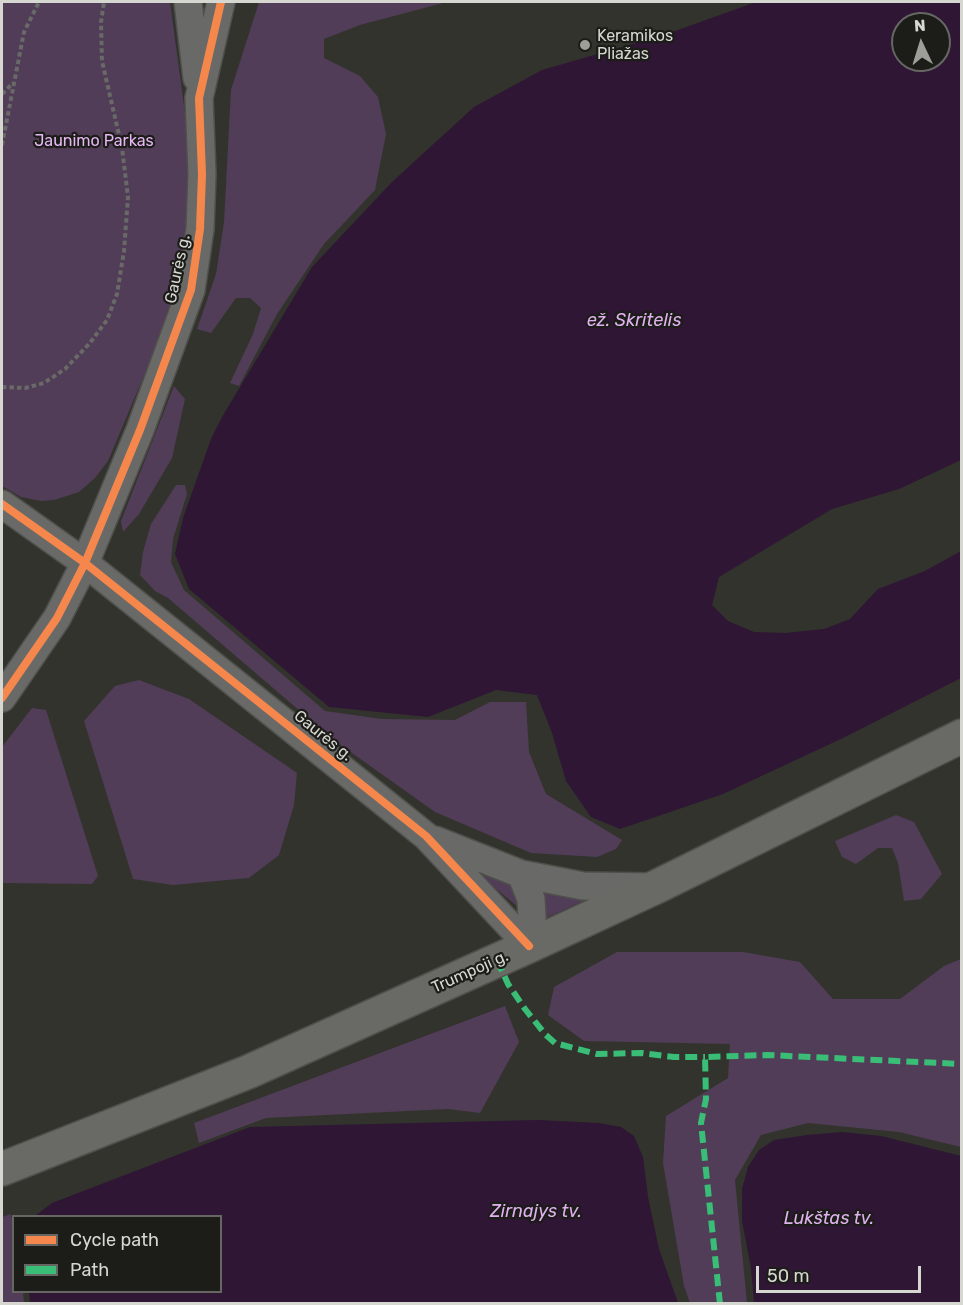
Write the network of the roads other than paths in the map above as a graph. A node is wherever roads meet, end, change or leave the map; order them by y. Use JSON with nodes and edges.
{"nodes":[{"id":1,"x":188,"y":2,"type":"edge"},
{"id":2,"x":221,"y":2,"type":"edge"},
{"id":3,"x":199,"y":98,"type":"junction"},
{"id":4,"x":2,"y":504,"type":"edge"},
{"id":5,"x":85,"y":563,"type":"junction"},
{"id":6,"x":2,"y":698,"type":"edge"},
{"id":7,"x":962,"y":736,"type":"edge"},
{"id":8,"x":426,"y":836,"type":"junction"},
{"id":9,"x":521,"y":874,"type":"junction"},
{"id":10,"x":656,"y":887,"type":"junction"},
{"id":11,"x":529,"y":946,"type":"junction"},
{"id":12,"x":2,"y":1169,"type":"edge"}],
"edges":[{"from":1,"to":3,"type":"street"},
{"from":2,"to":3,"type":"street","name":"Gaurės g."},
{"from":3,"to":5,"type":"street","name":"Gaurės g."},
{"from":4,"to":5,"type":"street","name":"Gaurės g."},
{"from":5,"to":6,"type":"street","name":"Gaurės g."},
{"from":5,"to":8,"type":"street","name":"Gaurės g."},
{"from":7,"to":10,"type":"main road","name":"Trumpoji g."},
{"from":8,"to":9,"type":"street","name":"Gaurės g."},
{"from":8,"to":11,"type":"street","name":"Gaurės g."},
{"from":9,"to":10,"type":"street","name":"Gaurės g."},
{"from":9,"to":11,"type":"street"},
{"from":10,"to":11,"type":"main road","name":"Trumpoji g."},
{"from":11,"to":12,"type":"main road","name":"Trumpoji g."}]}
